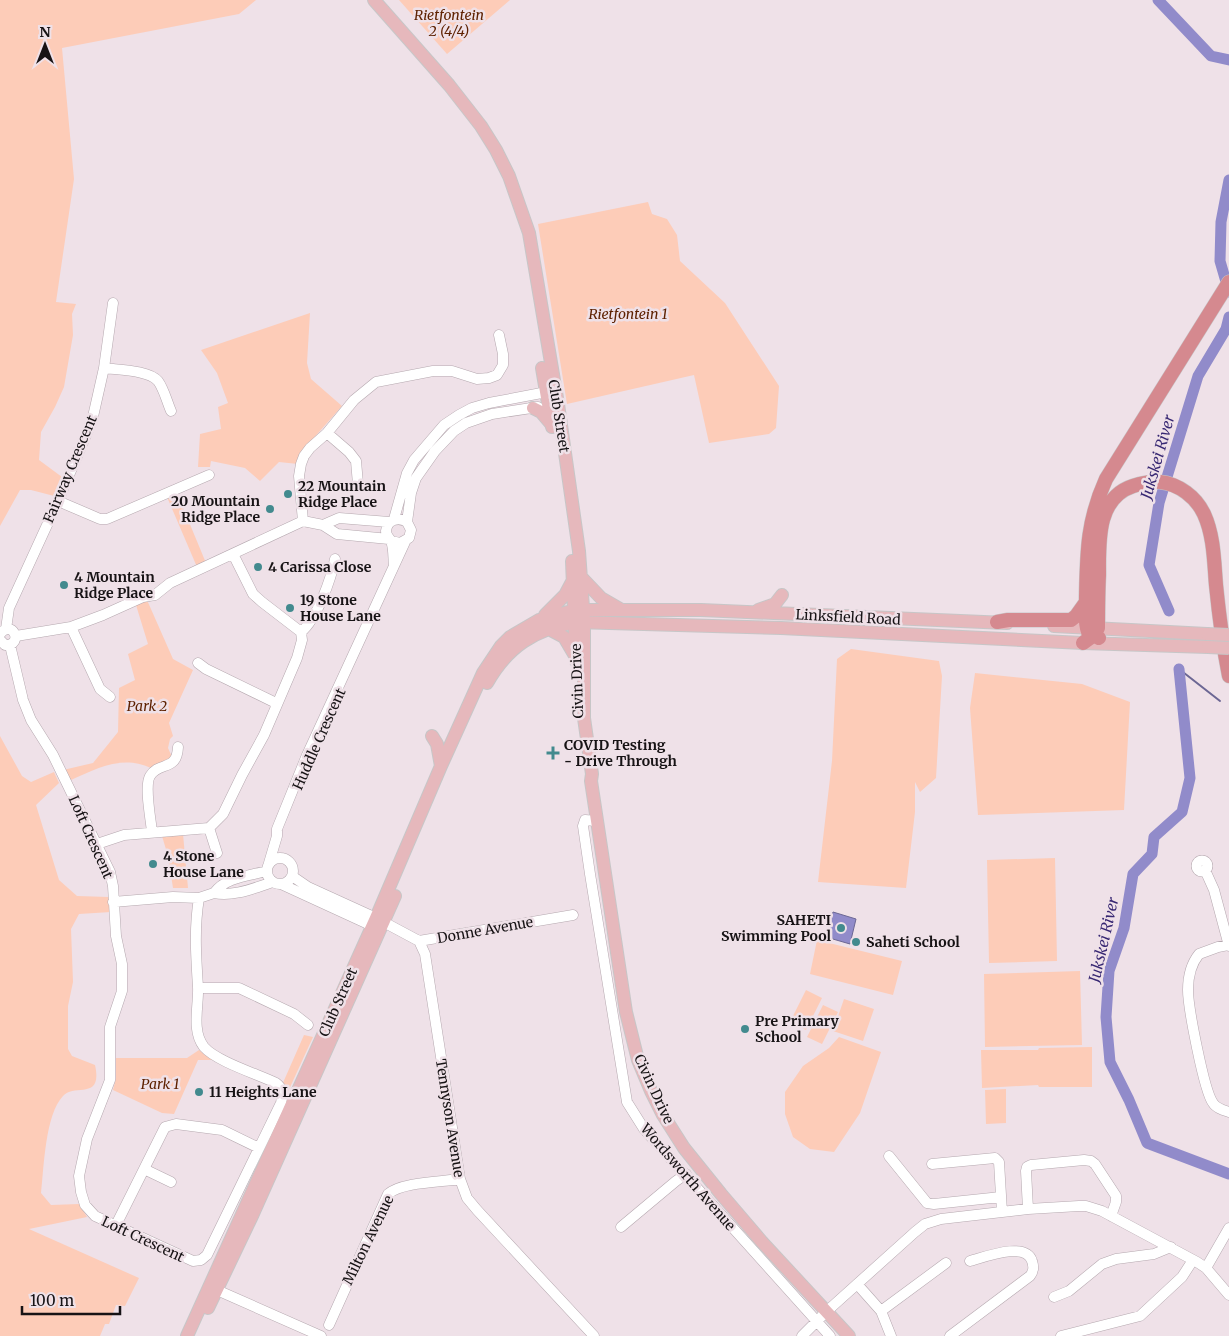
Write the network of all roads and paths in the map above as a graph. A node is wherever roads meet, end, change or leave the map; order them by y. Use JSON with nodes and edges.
{"nodes":[{"id":1,"x":374,"y":0,"type":"edge"},
{"id":2,"x":1229,"y":282,"type":"edge"},
{"id":3,"x":112,"y":302,"type":"dead end"},
{"id":4,"x":498,"y":334,"type":"dead end"},
{"id":5,"x":104,"y":368,"type":"junction"},
{"id":6,"x":550,"y":391,"type":"junction"},
{"id":7,"x":553,"y":404,"type":"junction"},
{"id":8,"x":533,"y":408,"type":"junction"},
{"id":9,"x":171,"y":411,"type":"dead end"},
{"id":10,"x":552,"y":425,"type":"junction"},
{"id":11,"x":327,"y":433,"type":"junction"},
{"id":12,"x":209,"y":475,"type":"dead end"},
{"id":13,"x":358,"y":484,"type":"dead end"},
{"id":14,"x":58,"y":501,"type":"junction"},
{"id":15,"x":368,"y":520,"type":"junction"},
{"id":16,"x":304,"y":521,"type":"junction"},
{"id":17,"x":391,"y":521,"type":"junction"},
{"id":18,"x":407,"y":522,"type":"junction"},
{"id":19,"x":322,"y":525,"type":"junction"},
{"id":20,"x":367,"y":536,"type":"junction"},
{"id":21,"x":390,"y":540,"type":"junction"},
{"id":22,"x":405,"y":542,"type":"junction"},
{"id":23,"x":233,"y":554,"type":"junction"},
{"id":24,"x":335,"y":558,"type":"dead end"},
{"id":25,"x":394,"y":566,"type":"junction"},
{"id":26,"x":578,"y":579,"type":"junction"},
{"id":27,"x":782,"y":595,"type":"dead end"},
{"id":28,"x":1086,"y":602,"type":"junction"},
{"id":29,"x":620,"y":609,"type":"junction"},
{"id":30,"x":748,"y":612,"type":"junction"},
{"id":31,"x":579,"y":616,"type":"junction"},
{"id":32,"x":607,"y":622,"type":"junction"},
{"id":33,"x":997,"y":622,"type":"junction"},
{"id":34,"x":543,"y":624,"type":"junction"},
{"id":35,"x":71,"y":627,"type":"junction"},
{"id":36,"x":3,"y":632,"type":"edge"},
{"id":37,"x":301,"y":632,"type":"junction"},
{"id":38,"x":1092,"y":634,"type":"junction"},
{"id":39,"x":1229,"y":635,"type":"edge"},
{"id":40,"x":0,"y":640,"type":"edge"},
{"id":41,"x":13,"y":640,"type":"junction"},
{"id":42,"x":1208,"y":641,"type":"junction"},
{"id":43,"x":584,"y":642,"type":"junction"},
{"id":44,"x":1229,"y":648,"type":"edge"},
{"id":45,"x":576,"y":658,"type":"junction"},
{"id":46,"x":198,"y":663,"type":"dead end"},
{"id":47,"x":491,"y":668,"type":"junction"},
{"id":48,"x":1229,"y":676,"type":"edge"},
{"id":49,"x":110,"y":697,"type":"dead end"},
{"id":50,"x":276,"y":704,"type":"junction"},
{"id":51,"x":432,"y":736,"type":"dead end"},
{"id":52,"x":178,"y":747,"type":"dead end"},
{"id":53,"x":441,"y":766,"type":"junction"},
{"id":54,"x":591,"y":782,"type":"junction"},
{"id":55,"x":596,"y":821,"type":"junction"},
{"id":56,"x":209,"y":828,"type":"junction"},
{"id":57,"x":152,"y":832,"type":"junction"},
{"id":58,"x":278,"y":836,"type":"junction"},
{"id":59,"x":97,"y":844,"type":"junction"},
{"id":60,"x":217,"y":853,"type":"dead end"},
{"id":61,"x":288,"y":861,"type":"junction"},
{"id":62,"x":268,"y":867,"type":"junction"},
{"id":63,"x":1205,"y":870,"type":"dead end"},
{"id":64,"x":292,"y":876,"type":"junction"},
{"id":65,"x":246,"y":877,"type":"junction"},
{"id":66,"x":277,"y":883,"type":"junction"},
{"id":67,"x":250,"y":889,"type":"junction"},
{"id":68,"x":214,"y":893,"type":"junction"},
{"id":69,"x":199,"y":898,"type":"junction"},
{"id":70,"x":113,"y":902,"type":"junction"},
{"id":71,"x":573,"y":915,"type":"dead end"},
{"id":72,"x":378,"y":925,"type":"junction"},
{"id":73,"x":419,"y":942,"type":"junction"},
{"id":74,"x":1229,"y":946,"type":"edge"},
{"id":75,"x":198,"y":988,"type":"junction"},
{"id":76,"x":308,"y":1025,"type":"dead end"},
{"id":77,"x":1229,"y":1112,"type":"edge"},
{"id":78,"x":259,"y":1148,"type":"junction"},
{"id":79,"x":890,"y":1156,"type":"dead end"},
{"id":80,"x":932,"y":1164,"type":"dead end"},
{"id":81,"x":144,"y":1170,"type":"junction"},
{"id":82,"x":686,"y":1174,"type":"junction"},
{"id":83,"x":460,"y":1179,"type":"junction"},
{"id":84,"x":171,"y":1182,"type":"dead end"},
{"id":85,"x":1001,"y":1197,"type":"junction"},
{"id":86,"x":1028,"y":1209,"type":"junction"},
{"id":87,"x":1002,"y":1212,"type":"junction"},
{"id":88,"x":1111,"y":1216,"type":"junction"},
{"id":89,"x":116,"y":1225,"type":"junction"},
{"id":90,"x":621,"y":1227,"type":"dead end"},
{"id":91,"x":1229,"y":1228,"type":"edge"},
{"id":92,"x":1171,"y":1247,"type":"junction"},
{"id":93,"x":1193,"y":1260,"type":"junction"},
{"id":94,"x":970,"y":1261,"type":"dead end"},
{"id":95,"x":946,"y":1263,"type":"dead end"},
{"id":96,"x":1206,"y":1268,"type":"junction"},
{"id":97,"x":857,"y":1284,"type":"junction"},
{"id":98,"x":213,"y":1289,"type":"junction"},
{"id":99,"x":1229,"y":1295,"type":"edge"},
{"id":100,"x":1054,"y":1297,"type":"dead end"},
{"id":101,"x":881,"y":1311,"type":"junction"},
{"id":102,"x":826,"y":1312,"type":"junction"},
{"id":103,"x":817,"y":1322,"type":"junction"},
{"id":104,"x":329,"y":1325,"type":"dead end"},
{"id":105,"x":187,"y":1336,"type":"edge"},
{"id":106,"x":195,"y":1336,"type":"edge"},
{"id":107,"x":321,"y":1336,"type":"edge"},
{"id":108,"x":594,"y":1336,"type":"edge"},
{"id":109,"x":802,"y":1336,"type":"edge"},
{"id":110,"x":830,"y":1336,"type":"edge"},
{"id":111,"x":849,"y":1336,"type":"edge"},
{"id":112,"x":891,"y":1336,"type":"edge"},
{"id":113,"x":950,"y":1336,"type":"edge"},
{"id":114,"x":1061,"y":1336,"type":"edge"}],
"edges":[{"from":1,"to":6,"type":"main road","name":"Club Street"},
{"from":2,"to":28,"type":"highway"},
{"from":3,"to":5,"type":"street","name":"Fairway Crescent"},
{"from":4,"to":11,"type":"street"},
{"from":5,"to":9,"type":"street"},
{"from":5,"to":14,"type":"street","name":"Fairway Crescent"},
{"from":6,"to":7,"type":"main road","name":"Club Street"},
{"from":6,"to":17,"type":"street"},
{"from":7,"to":8,"type":"street"},
{"from":7,"to":10,"type":"main road","name":"Club Street"},
{"from":7,"to":26,"type":"main road","name":"Club Street"},
{"from":8,"to":10,"type":"main road"},
{"from":8,"to":18,"type":"street"},
{"from":10,"to":26,"type":"main road","name":"Club Street"},
{"from":11,"to":13,"type":"street"},
{"from":11,"to":16,"type":"street"},
{"from":12,"to":14,"type":"street"},
{"from":14,"to":36,"type":"street","name":"Fairway Crescent"},
{"from":15,"to":17,"type":"street"},
{"from":15,"to":19,"type":"street"},
{"from":15,"to":20,"type":"street"},
{"from":16,"to":19,"type":"street"},
{"from":16,"to":23,"type":"street"},
{"from":17,"to":18,"type":"street"},
{"from":17,"to":21,"type":"street"},
{"from":18,"to":22,"type":"street"},
{"from":19,"to":20,"type":"street"},
{"from":20,"to":21,"type":"street"},
{"from":21,"to":22,"type":"street"},
{"from":21,"to":25,"type":"street"},
{"from":22,"to":25,"type":"street","name":"Huddle Crescent"},
{"from":23,"to":35,"type":"street"},
{"from":23,"to":37,"type":"street"},
{"from":24,"to":37,"type":"street"},
{"from":25,"to":58,"type":"street","name":"Huddle Crescent"},
{"from":26,"to":29,"type":"main road"},
{"from":26,"to":31,"type":"main road","name":"Club Street"},
{"from":26,"to":34,"type":"main road"},
{"from":27,"to":30,"type":"main road"},
{"from":28,"to":33,"type":"highway"},
{"from":28,"to":38,"type":"highway"},
{"from":29,"to":30,"type":"main road","name":"Linksfield Road"},
{"from":29,"to":31,"type":"main road","name":"Linksfield Road"},
{"from":30,"to":33,"type":"main road","name":"Linksfield Road"},
{"from":31,"to":32,"type":"main road","name":"Linksfield Road"},
{"from":31,"to":34,"type":"main road","name":"Linksfield Road"},
{"from":31,"to":43,"type":"main road","name":"Civin Drive"},
{"from":31,"to":45,"type":"main road","name":"Civin Drive"},
{"from":32,"to":38,"type":"main road","name":"Linksfield Road"},
{"from":32,"to":43,"type":"main road"},
{"from":33,"to":38,"type":"main road","name":"Linksfield Road"},
{"from":34,"to":45,"type":"main road"},
{"from":34,"to":47,"type":"main road","name":"Linksfield Road"},
{"from":35,"to":41,"type":"street"},
{"from":35,"to":49,"type":"street"},
{"from":36,"to":41,"type":"street"},
{"from":37,"to":50,"type":"street"},
{"from":38,"to":42,"type":"main road","name":"Linksfield Road"},
{"from":38,"to":42,"type":"main road","name":"Linksfield Road"},
{"from":38,"to":48,"type":"highway"},
{"from":39,"to":42,"type":"main road","name":"Linksfield Road","bridge":true},
{"from":40,"to":41,"type":"street"},
{"from":41,"to":59,"type":"street","name":"Loft Crescent"},
{"from":42,"to":44,"type":"main road","name":"Linksfield Road","bridge":true},
{"from":43,"to":54,"type":"main road","name":"Civin Drive"},
{"from":45,"to":54,"type":"main road","name":"Civin Drive"},
{"from":46,"to":50,"type":"street"},
{"from":47,"to":53,"type":"main road","name":"Club Street"},
{"from":47,"to":72,"type":"main road","name":"Club Street"},
{"from":50,"to":56,"type":"street"},
{"from":51,"to":53,"type":"main road"},
{"from":52,"to":57,"type":"street"},
{"from":53,"to":72,"type":"main road","name":"Club Street"},
{"from":54,"to":55,"type":"main road","name":"Civin Drive"},
{"from":55,"to":82,"type":"street","name":"Wordsworth Avenue"},
{"from":55,"to":102,"type":"main road","name":"Civin Drive"},
{"from":56,"to":57,"type":"street"},
{"from":56,"to":60,"type":"street"},
{"from":57,"to":59,"type":"street"},
{"from":58,"to":61,"type":"street"},
{"from":58,"to":62,"type":"street","name":"Huddle Crescent"},
{"from":59,"to":70,"type":"street","name":"Loft Crescent"},
{"from":61,"to":62,"type":"street"},
{"from":61,"to":64,"type":"street"},
{"from":62,"to":65,"type":"street"},
{"from":62,"to":66,"type":"street"},
{"from":63,"to":74,"type":"street"},
{"from":64,"to":66,"type":"street"},
{"from":64,"to":72,"type":"street"},
{"from":65,"to":67,"type":"street"},
{"from":65,"to":68,"type":"street"},
{"from":66,"to":67,"type":"street"},
{"from":66,"to":72,"type":"street"},
{"from":67,"to":68,"type":"street"},
{"from":68,"to":69,"type":"street"},
{"from":69,"to":70,"type":"street"},
{"from":69,"to":75,"type":"street","name":"Loft Crescent"},
{"from":70,"to":89,"type":"street","name":"Loft Crescent"},
{"from":71,"to":73,"type":"street","name":"Donne Avenue"},
{"from":72,"to":73,"type":"street","name":"Donne Avenue"},
{"from":72,"to":98,"type":"main road","name":"Club Street"},
{"from":73,"to":83,"type":"street","name":"Tennyson Avenue"},
{"from":74,"to":77,"type":"street"},
{"from":75,"to":76,"type":"street"},
{"from":75,"to":78,"type":"street","name":"Loft Crescent"},
{"from":78,"to":81,"type":"street"},
{"from":78,"to":89,"type":"street","name":"Loft Crescent"},
{"from":79,"to":85,"type":"street"},
{"from":80,"to":85,"type":"street"},
{"from":81,"to":84,"type":"street"},
{"from":81,"to":89,"type":"street"},
{"from":82,"to":90,"type":"street"},
{"from":82,"to":103,"type":"street","name":"Wordsworth Avenue"},
{"from":83,"to":104,"type":"street","name":"Milton Avenue"},
{"from":83,"to":108,"type":"street","name":"Tennyson Avenue"},
{"from":85,"to":87,"type":"street"},
{"from":86,"to":87,"type":"street"},
{"from":86,"to":88,"type":"street"},
{"from":86,"to":88,"type":"street"},
{"from":87,"to":97,"type":"street"},
{"from":88,"to":92,"type":"street"},
{"from":91,"to":96,"type":"street"},
{"from":92,"to":93,"type":"street"},
{"from":92,"to":100,"type":"street"},
{"from":93,"to":96,"type":"street"},
{"from":93,"to":114,"type":"street"},
{"from":94,"to":113,"type":"street"},
{"from":95,"to":101,"type":"street"},
{"from":96,"to":99,"type":"street"},
{"from":97,"to":101,"type":"street"},
{"from":97,"to":102,"type":"street"},
{"from":98,"to":105,"type":"main road","name":"Club Street"},
{"from":98,"to":106,"type":"main road","name":"Club Street"},
{"from":98,"to":107,"type":"street"},
{"from":101,"to":112,"type":"street"},
{"from":102,"to":103,"type":"street"},
{"from":102,"to":111,"type":"main road","name":"Civin Drive"},
{"from":103,"to":109,"type":"street"},
{"from":103,"to":110,"type":"street","name":"Wordsworth Avenue"}]}
